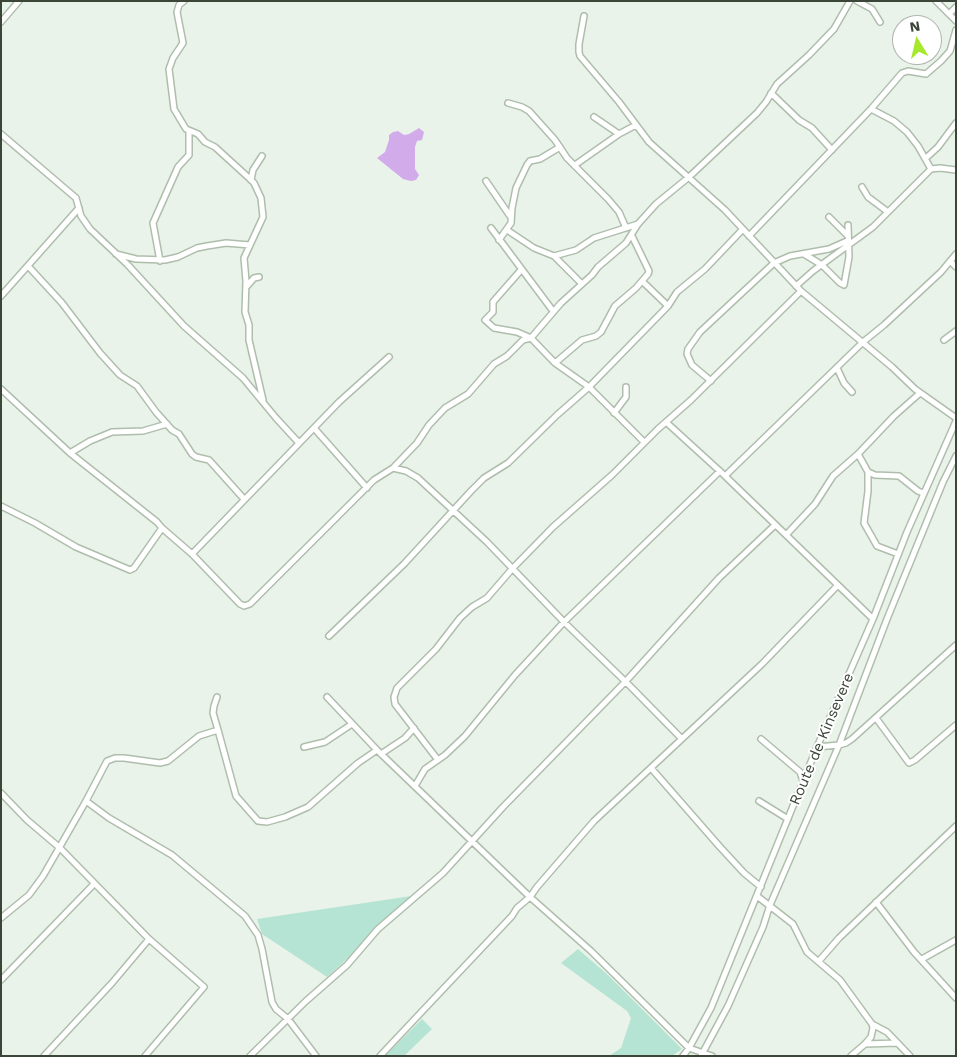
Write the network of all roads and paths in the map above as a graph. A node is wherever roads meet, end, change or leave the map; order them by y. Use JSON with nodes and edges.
{"nodes":[{"id":1,"x":19,"y":1,"type":"edge"},
{"id":2,"x":184,"y":1,"type":"edge"},
{"id":3,"x":850,"y":1,"type":"edge"},
{"id":4,"x":857,"y":1,"type":"edge"},
{"id":5,"x":936,"y":1,"type":"edge"},
{"id":6,"x":956,"y":7,"type":"edge"},
{"id":7,"x":949,"y":14,"type":"junction"},
{"id":8,"x":584,"y":16,"type":"dead end"},
{"id":9,"x":956,"y":21,"type":"edge"},
{"id":10,"x":1,"y":22,"type":"edge"},
{"id":11,"x":880,"y":22,"type":"dead end"},
{"id":12,"x":956,"y":30,"type":"edge"},
{"id":13,"x":771,"y":93,"type":"junction"},
{"id":14,"x":508,"y":103,"type":"dead end"},
{"id":15,"x":871,"y":108,"type":"junction"},
{"id":16,"x":594,"y":117,"type":"dead end"},
{"id":17,"x":956,"y":123,"type":"edge"},
{"id":18,"x":636,"y":125,"type":"junction"},
{"id":19,"x":189,"y":132,"type":"junction"},
{"id":20,"x":1,"y":134,"type":"edge"},
{"id":21,"x":619,"y":134,"type":"junction"},
{"id":22,"x":560,"y":148,"type":"junction"},
{"id":23,"x":832,"y":150,"type":"junction"},
{"id":24,"x":262,"y":156,"type":"dead end"},
{"id":25,"x":926,"y":158,"type":"junction"},
{"id":26,"x":575,"y":165,"type":"junction"},
{"id":27,"x":931,"y":169,"type":"junction"},
{"id":28,"x":954,"y":171,"type":"edge"},
{"id":29,"x":689,"y":177,"type":"junction"},
{"id":30,"x":251,"y":180,"type":"junction"},
{"id":31,"x":486,"y":182,"type":"dead end"},
{"id":32,"x":862,"y":187,"type":"dead end"},
{"id":33,"x":79,"y":208,"type":"junction"},
{"id":34,"x":888,"y":212,"type":"junction"},
{"id":35,"x":510,"y":216,"type":"junction"},
{"id":36,"x":829,"y":217,"type":"dead end"},
{"id":37,"x":638,"y":224,"type":"junction"},
{"id":38,"x":848,"y":225,"type":"dead end"},
{"id":39,"x":491,"y":228,"type":"dead end"},
{"id":40,"x":626,"y":228,"type":"junction"},
{"id":41,"x":743,"y":229,"type":"junction"},
{"id":42,"x":507,"y":230,"type":"junction"},
{"id":43,"x":632,"y":236,"type":"junction"},
{"id":44,"x":749,"y":236,"type":"junction"},
{"id":45,"x":499,"y":240,"type":"junction"},
{"id":46,"x":848,"y":241,"type":"junction"},
{"id":47,"x":250,"y":245,"type":"junction"},
{"id":48,"x":116,"y":254,"type":"junction"},
{"id":49,"x":804,"y":254,"type":"junction"},
{"id":50,"x":956,"y":254,"type":"edge"},
{"id":51,"x":554,"y":256,"type":"junction"},
{"id":52,"x":160,"y":260,"type":"junction"},
{"id":53,"x":950,"y":262,"type":"junction"},
{"id":54,"x":774,"y":264,"type":"junction"},
{"id":55,"x":822,"y":265,"type":"junction"},
{"id":56,"x":28,"y":266,"type":"junction"},
{"id":57,"x":956,"y":267,"type":"edge"},
{"id":58,"x":521,"y":270,"type":"junction"},
{"id":59,"x":259,"y":277,"type":"dead end"},
{"id":60,"x":642,"y":280,"type":"junction"},
{"id":61,"x":582,"y":284,"type":"junction"},
{"id":62,"x":246,"y":286,"type":"junction"},
{"id":63,"x":796,"y":286,"type":"junction"},
{"id":64,"x":801,"y":291,"type":"junction"},
{"id":65,"x":1,"y":296,"type":"edge"},
{"id":66,"x":668,"y":306,"type":"junction"},
{"id":67,"x":553,"y":312,"type":"junction"},
{"id":68,"x":956,"y":331,"type":"edge"},
{"id":69,"x":531,"y":338,"type":"junction"},
{"id":70,"x":944,"y":340,"type":"dead end"},
{"id":71,"x":863,"y":342,"type":"junction"},
{"id":72,"x":389,"y":357,"type":"dead end"},
{"id":73,"x":555,"y":363,"type":"junction"},
{"id":74,"x":838,"y":368,"type":"junction"},
{"id":75,"x":711,"y":381,"type":"junction"},
{"id":76,"x":589,"y":387,"type":"junction"},
{"id":77,"x":626,"y":387,"type":"dead end"},
{"id":78,"x":1,"y":390,"type":"edge"},
{"id":79,"x":852,"y":392,"type":"dead end"},
{"id":80,"x":920,"y":393,"type":"junction"},
{"id":81,"x":263,"y":400,"type":"junction"},
{"id":82,"x":614,"y":413,"type":"junction"},
{"id":83,"x":956,"y":419,"type":"edge"},
{"id":84,"x":666,"y":422,"type":"junction"},
{"id":85,"x":167,"y":424,"type":"junction"},
{"id":86,"x":314,"y":428,"type":"junction"},
{"id":87,"x":644,"y":442,"type":"junction"},
{"id":88,"x":300,"y":443,"type":"junction"},
{"id":89,"x":70,"y":454,"type":"junction"},
{"id":90,"x":858,"y":454,"type":"junction"},
{"id":91,"x":956,"y":456,"type":"edge"},
{"id":92,"x":393,"y":468,"type":"junction"},
{"id":93,"x":720,"y":471,"type":"junction"},
{"id":94,"x":868,"y":472,"type":"junction"},
{"id":95,"x":725,"y":476,"type":"junction"},
{"id":96,"x":367,"y":488,"type":"junction"},
{"id":97,"x":925,"y":491,"type":"junction"},
{"id":98,"x":244,"y":499,"type":"junction"},
{"id":99,"x":1,"y":506,"type":"edge"},
{"id":100,"x":453,"y":512,"type":"junction"},
{"id":101,"x":776,"y":525,"type":"junction"},
{"id":102,"x":162,"y":528,"type":"junction"},
{"id":103,"x":786,"y":535,"type":"junction"},
{"id":104,"x":192,"y":554,"type":"junction"},
{"id":105,"x":898,"y":554,"type":"junction"},
{"id":106,"x":512,"y":569,"type":"junction"},
{"id":107,"x":838,"y":585,"type":"junction"},
{"id":108,"x":874,"y":619,"type":"junction"},
{"id":109,"x":564,"y":622,"type":"junction"},
{"id":110,"x":329,"y":636,"type":"dead end"},
{"id":111,"x":956,"y":645,"type":"edge"},
{"id":112,"x":626,"y":681,"type":"junction"},
{"id":113,"x":217,"y":697,"type":"dead end"},
{"id":114,"x":327,"y":697,"type":"dead end"},
{"id":115,"x":876,"y":718,"type":"junction"},
{"id":116,"x":352,"y":724,"type":"junction"},
{"id":117,"x":956,"y":725,"type":"edge"},
{"id":118,"x":414,"y":728,"type":"junction"},
{"id":119,"x":218,"y":730,"type":"junction"},
{"id":120,"x":682,"y":738,"type":"junction"},
{"id":121,"x":761,"y":739,"type":"dead end"},
{"id":122,"x":839,"y":745,"type":"junction"},
{"id":123,"x":304,"y":747,"type":"dead end"},
{"id":124,"x":817,"y":747,"type":"junction"},
{"id":125,"x":379,"y":752,"type":"junction"},
{"id":126,"x":438,"y":760,"type":"junction"},
{"id":127,"x":652,"y":768,"type":"junction"},
{"id":128,"x":803,"y":781,"type":"junction"},
{"id":129,"x":415,"y":786,"type":"junction"},
{"id":130,"x":1,"y":793,"type":"edge"},
{"id":131,"x":758,"y":800,"type":"dead end"},
{"id":132,"x":86,"y":801,"type":"junction"},
{"id":133,"x":788,"y":819,"type":"junction"},
{"id":134,"x":956,"y":826,"type":"edge"},
{"id":135,"x":473,"y":841,"type":"junction"},
{"id":136,"x":60,"y":848,"type":"junction"},
{"id":137,"x":94,"y":884,"type":"junction"},
{"id":138,"x":761,"y":888,"type":"junction"},
{"id":139,"x":757,"y":896,"type":"junction"},
{"id":140,"x":530,"y":897,"type":"junction"},
{"id":141,"x":876,"y":902,"type":"junction"},
{"id":142,"x":770,"y":905,"type":"junction"},
{"id":143,"x":1,"y":918,"type":"edge"},
{"id":144,"x":149,"y":939,"type":"junction"},
{"id":145,"x":956,"y":940,"type":"edge"},
{"id":146,"x":922,"y":960,"type":"junction"},
{"id":147,"x":819,"y":961,"type":"junction"},
{"id":148,"x":1,"y":980,"type":"edge"},
{"id":149,"x":956,"y":998,"type":"edge"},
{"id":150,"x":288,"y":1019,"type":"junction"},
{"id":151,"x":872,"y":1024,"type":"junction"},
{"id":152,"x":897,"y":1043,"type":"junction"},
{"id":153,"x":865,"y":1044,"type":"junction"},
{"id":154,"x":689,"y":1048,"type":"junction"},
{"id":155,"x":702,"y":1054,"type":"edge"},
{"id":156,"x":44,"y":1056,"type":"edge"},
{"id":157,"x":144,"y":1056,"type":"edge"},
{"id":158,"x":250,"y":1056,"type":"edge"},
{"id":159,"x":316,"y":1056,"type":"edge"},
{"id":160,"x":380,"y":1056,"type":"edge"},
{"id":161,"x":683,"y":1056,"type":"edge"},
{"id":162,"x":712,"y":1056,"type":"edge"},
{"id":163,"x":850,"y":1056,"type":"edge"},
{"id":164,"x":910,"y":1056,"type":"edge"}],
"edges":[{"from":1,"to":10,"type":"street"},
{"from":2,"to":19,"type":"street"},
{"from":3,"to":13,"type":"street"},
{"from":4,"to":11,"type":"street"},
{"from":5,"to":7,"type":"street"},
{"from":6,"to":7,"type":"street"},
{"from":7,"to":9,"type":"street"},
{"from":8,"to":18,"type":"street"},
{"from":12,"to":15,"type":"street"},
{"from":13,"to":23,"type":"street"},
{"from":13,"to":29,"type":"street"},
{"from":14,"to":22,"type":"street"},
{"from":15,"to":23,"type":"street"},
{"from":15,"to":25,"type":"street"},
{"from":16,"to":21,"type":"street"},
{"from":17,"to":25,"type":"street"},
{"from":18,"to":21,"type":"street"},
{"from":18,"to":29,"type":"street"},
{"from":19,"to":30,"type":"street"},
{"from":19,"to":52,"type":"street"},
{"from":20,"to":33,"type":"street"},
{"from":21,"to":26,"type":"street"},
{"from":22,"to":26,"type":"street"},
{"from":22,"to":35,"type":"street"},
{"from":23,"to":44,"type":"street"},
{"from":24,"to":30,"type":"street"},
{"from":25,"to":27,"type":"street"},
{"from":26,"to":40,"type":"street"},
{"from":27,"to":28,"type":"street"},
{"from":27,"to":34,"type":"street"},
{"from":29,"to":37,"type":"street"},
{"from":29,"to":41,"type":"street"},
{"from":30,"to":47,"type":"street"},
{"from":31,"to":35,"type":"street"},
{"from":32,"to":34,"type":"street"},
{"from":33,"to":48,"type":"street"},
{"from":33,"to":56,"type":"street"},
{"from":34,"to":46,"type":"street"},
{"from":35,"to":42,"type":"street"},
{"from":36,"to":46,"type":"street"},
{"from":37,"to":40,"type":"street"},
{"from":37,"to":43,"type":"street"},
{"from":38,"to":46,"type":"street"},
{"from":39,"to":45,"type":"street"},
{"from":40,"to":51,"type":"street"},
{"from":41,"to":44,"type":"street"},
{"from":41,"to":66,"type":"street"},
{"from":42,"to":45,"type":"street"},
{"from":42,"to":51,"type":"street"},
{"from":43,"to":60,"type":"street"},
{"from":43,"to":61,"type":"street"},
{"from":44,"to":54,"type":"street"},
{"from":45,"to":58,"type":"street"},
{"from":46,"to":49,"type":"street"},
{"from":46,"to":55,"type":"street"},
{"from":46,"to":55,"type":"street"},
{"from":47,"to":52,"type":"street"},
{"from":47,"to":62,"type":"street"},
{"from":48,"to":52,"type":"street"},
{"from":48,"to":81,"type":"street"},
{"from":49,"to":54,"type":"street"},
{"from":49,"to":55,"type":"street"},
{"from":50,"to":53,"type":"street"},
{"from":51,"to":61,"type":"street"},
{"from":53,"to":57,"type":"street"},
{"from":53,"to":71,"type":"street"},
{"from":54,"to":63,"type":"street"},
{"from":54,"to":75,"type":"street"},
{"from":55,"to":63,"type":"street"},
{"from":56,"to":65,"type":"street"},
{"from":56,"to":85,"type":"street"},
{"from":58,"to":67,"type":"street"},
{"from":58,"to":69,"type":"street"},
{"from":59,"to":62,"type":"street"},
{"from":60,"to":66,"type":"street"},
{"from":60,"to":73,"type":"street"},
{"from":61,"to":67,"type":"street"},
{"from":62,"to":81,"type":"street"},
{"from":63,"to":64,"type":"street"},
{"from":64,"to":71,"type":"street"},
{"from":64,"to":75,"type":"street"},
{"from":66,"to":76,"type":"street"},
{"from":67,"to":69,"type":"street"},
{"from":68,"to":70,"type":"street"},
{"from":69,"to":73,"type":"street"},
{"from":69,"to":92,"type":"street"},
{"from":71,"to":74,"type":"street"},
{"from":71,"to":80,"type":"street"},
{"from":72,"to":86,"type":"street"},
{"from":73,"to":76,"type":"street"},
{"from":74,"to":79,"type":"street"},
{"from":74,"to":95,"type":"street"},
{"from":75,"to":84,"type":"street"},
{"from":76,"to":82,"type":"street"},
{"from":76,"to":100,"type":"street"},
{"from":77,"to":82,"type":"street"},
{"from":78,"to":89,"type":"street"},
{"from":80,"to":83,"type":"street"},
{"from":80,"to":90,"type":"street"},
{"from":81,"to":88,"type":"street"},
{"from":82,"to":87,"type":"street"},
{"from":83,"to":97,"type":"street","name":"Route de Kinsevere"},
{"from":84,"to":87,"type":"street"},
{"from":84,"to":93,"type":"street"},
{"from":85,"to":89,"type":"street"},
{"from":85,"to":98,"type":"street"},
{"from":86,"to":88,"type":"street"},
{"from":86,"to":96,"type":"street"},
{"from":87,"to":106,"type":"street"},
{"from":88,"to":98,"type":"street"},
{"from":89,"to":102,"type":"street"},
{"from":90,"to":94,"type":"street"},
{"from":90,"to":103,"type":"street"},
{"from":91,"to":122,"type":"street"},
{"from":92,"to":96,"type":"street"},
{"from":92,"to":100,"type":"street"},
{"from":93,"to":95,"type":"street"},
{"from":93,"to":109,"type":"street"},
{"from":94,"to":97,"type":"street"},
{"from":94,"to":105,"type":"street"},
{"from":95,"to":101,"type":"street"},
{"from":96,"to":104,"type":"street"},
{"from":97,"to":105,"type":"street","name":"Route de Kinsevere"},
{"from":98,"to":104,"type":"street"},
{"from":99,"to":102,"type":"street"},
{"from":100,"to":106,"type":"street"},
{"from":100,"to":110,"type":"street"},
{"from":101,"to":103,"type":"street"},
{"from":101,"to":112,"type":"street"},
{"from":102,"to":104,"type":"street"},
{"from":103,"to":107,"type":"street"},
{"from":105,"to":108,"type":"street","name":"Route de Kinsevere"},
{"from":106,"to":109,"type":"street"},
{"from":106,"to":118,"type":"street"},
{"from":107,"to":108,"type":"street"},
{"from":107,"to":120,"type":"street"},
{"from":108,"to":124,"type":"street","name":"Route de Kinsevere"},
{"from":109,"to":112,"type":"street"},
{"from":109,"to":126,"type":"street"},
{"from":111,"to":115,"type":"street"},
{"from":112,"to":120,"type":"street"},
{"from":112,"to":135,"type":"street"},
{"from":113,"to":119,"type":"street"},
{"from":114,"to":116,"type":"street"},
{"from":115,"to":117,"type":"street"},
{"from":115,"to":122,"type":"street"},
{"from":116,"to":123,"type":"street"},
{"from":116,"to":125,"type":"street"},
{"from":118,"to":125,"type":"street"},
{"from":118,"to":126,"type":"street"},
{"from":119,"to":125,"type":"street"},
{"from":119,"to":132,"type":"street"},
{"from":120,"to":127,"type":"street"},
{"from":121,"to":128,"type":"street"},
{"from":122,"to":124,"type":"street"},
{"from":122,"to":142,"type":"street"},
{"from":124,"to":128,"type":"street","name":"Route de Kinsevere"},
{"from":125,"to":129,"type":"street"},
{"from":126,"to":129,"type":"street"},
{"from":127,"to":138,"type":"street"},
{"from":127,"to":140,"type":"street"},
{"from":128,"to":133,"type":"street","name":"Route de Kinsevere"},
{"from":129,"to":135,"type":"street"},
{"from":130,"to":136,"type":"street"},
{"from":131,"to":133,"type":"street"},
{"from":132,"to":136,"type":"street"},
{"from":132,"to":150,"type":"street"},
{"from":133,"to":138,"type":"street","name":"Route de Kinsevere"},
{"from":134,"to":141,"type":"street"},
{"from":135,"to":140,"type":"street"},
{"from":135,"to":150,"type":"street"},
{"from":136,"to":137,"type":"street"},
{"from":136,"to":143,"type":"street"},
{"from":137,"to":144,"type":"street"},
{"from":137,"to":148,"type":"street"},
{"from":138,"to":139,"type":"street","name":"Route de Kinsevere"},
{"from":139,"to":142,"type":"street"},
{"from":139,"to":154,"type":"street","name":"Route de Kinsevere"},
{"from":140,"to":154,"type":"street"},
{"from":140,"to":160,"type":"street"},
{"from":141,"to":146,"type":"street"},
{"from":141,"to":147,"type":"street"},
{"from":142,"to":147,"type":"street"},
{"from":142,"to":155,"type":"street"},
{"from":144,"to":156,"type":"street"},
{"from":144,"to":157,"type":"street"},
{"from":145,"to":146,"type":"street"},
{"from":146,"to":149,"type":"street"},
{"from":147,"to":151,"type":"street"},
{"from":150,"to":158,"type":"street"},
{"from":150,"to":159,"type":"street"},
{"from":151,"to":152,"type":"street"},
{"from":151,"to":153,"type":"street"},
{"from":152,"to":153,"type":"street"},
{"from":152,"to":164,"type":"street"},
{"from":153,"to":163,"type":"street"},
{"from":154,"to":155,"type":"street"},
{"from":154,"to":161,"type":"street","name":"Route de Kinsevere"},
{"from":155,"to":162,"type":"street"}]}
